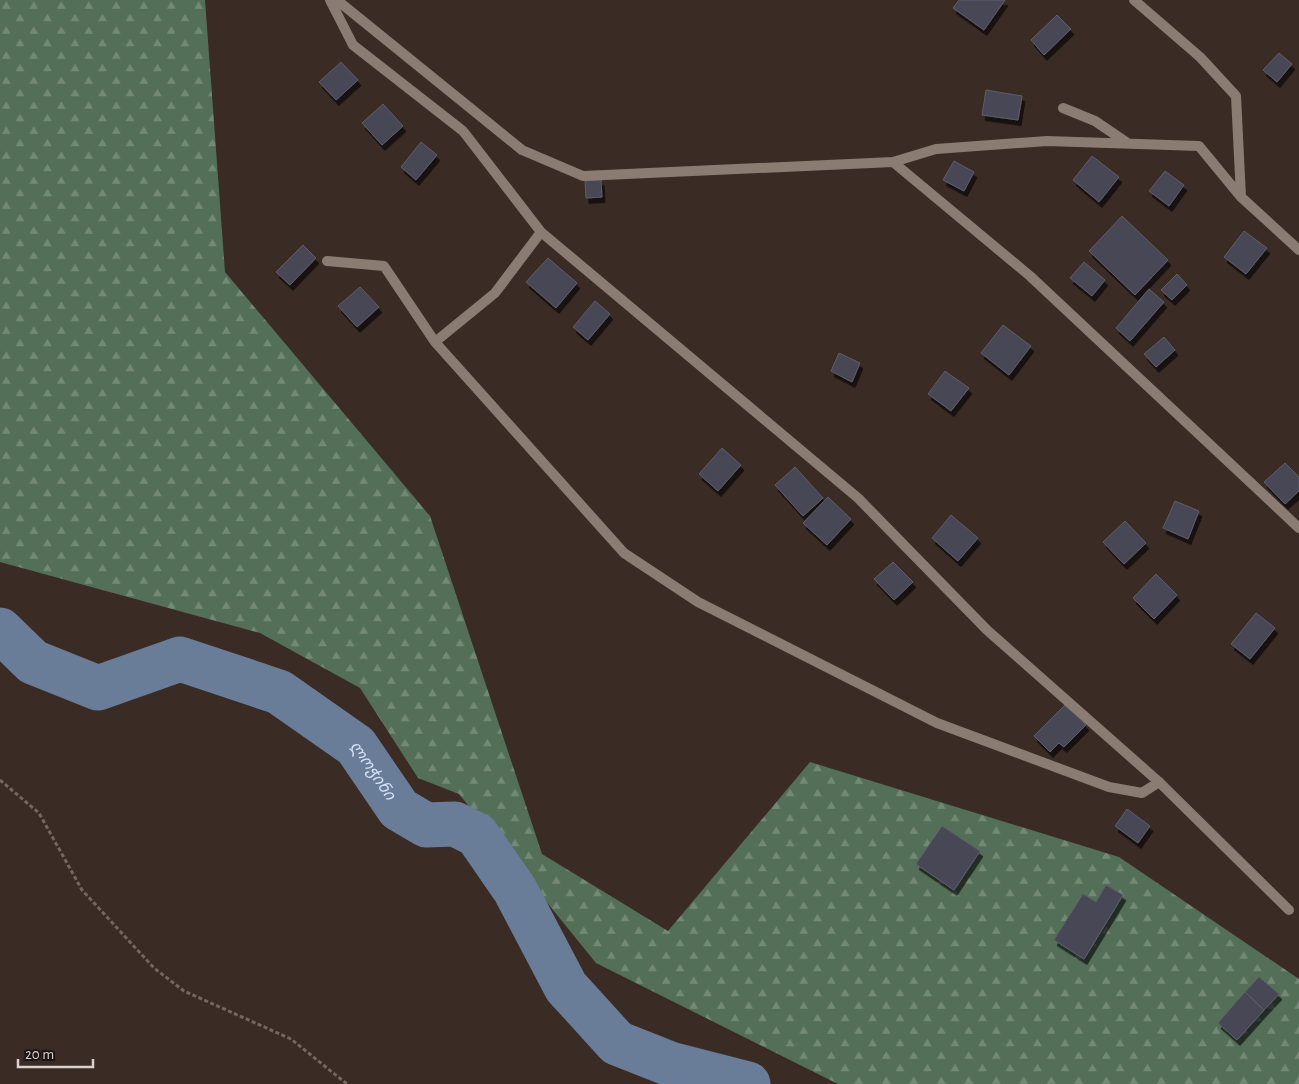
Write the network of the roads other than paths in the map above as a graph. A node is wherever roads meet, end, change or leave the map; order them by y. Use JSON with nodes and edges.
{"nodes":[{"id":1,"x":330,"y":0,"type":"edge"},
{"id":2,"x":338,"y":0,"type":"edge"},
{"id":3,"x":1134,"y":0,"type":"edge"},
{"id":4,"x":1063,"y":108,"type":"dead end"},
{"id":5,"x":1126,"y":142,"type":"junction"},
{"id":6,"x":893,"y":162,"type":"junction"},
{"id":7,"x":1241,"y":197,"type":"junction"},
{"id":8,"x":541,"y":232,"type":"junction"},
{"id":9,"x":1299,"y":250,"type":"edge"},
{"id":10,"x":327,"y":261,"type":"dead end"},
{"id":11,"x":435,"y":342,"type":"junction"},
{"id":12,"x":1299,"y":528,"type":"edge"},
{"id":13,"x":1159,"y":782,"type":"junction"},
{"id":14,"x":1289,"y":910,"type":"dead end"}],
"edges":[{"from":1,"to":8,"type":"street"},
{"from":2,"to":6,"type":"street"},
{"from":3,"to":7,"type":"street"},
{"from":4,"to":5,"type":"street"},
{"from":5,"to":6,"type":"street"},
{"from":5,"to":7,"type":"street"},
{"from":6,"to":12,"type":"street"},
{"from":7,"to":9,"type":"street"},
{"from":8,"to":11,"type":"street"},
{"from":8,"to":13,"type":"street"},
{"from":10,"to":11,"type":"street"},
{"from":11,"to":13,"type":"street"},
{"from":13,"to":14,"type":"street"}]}
